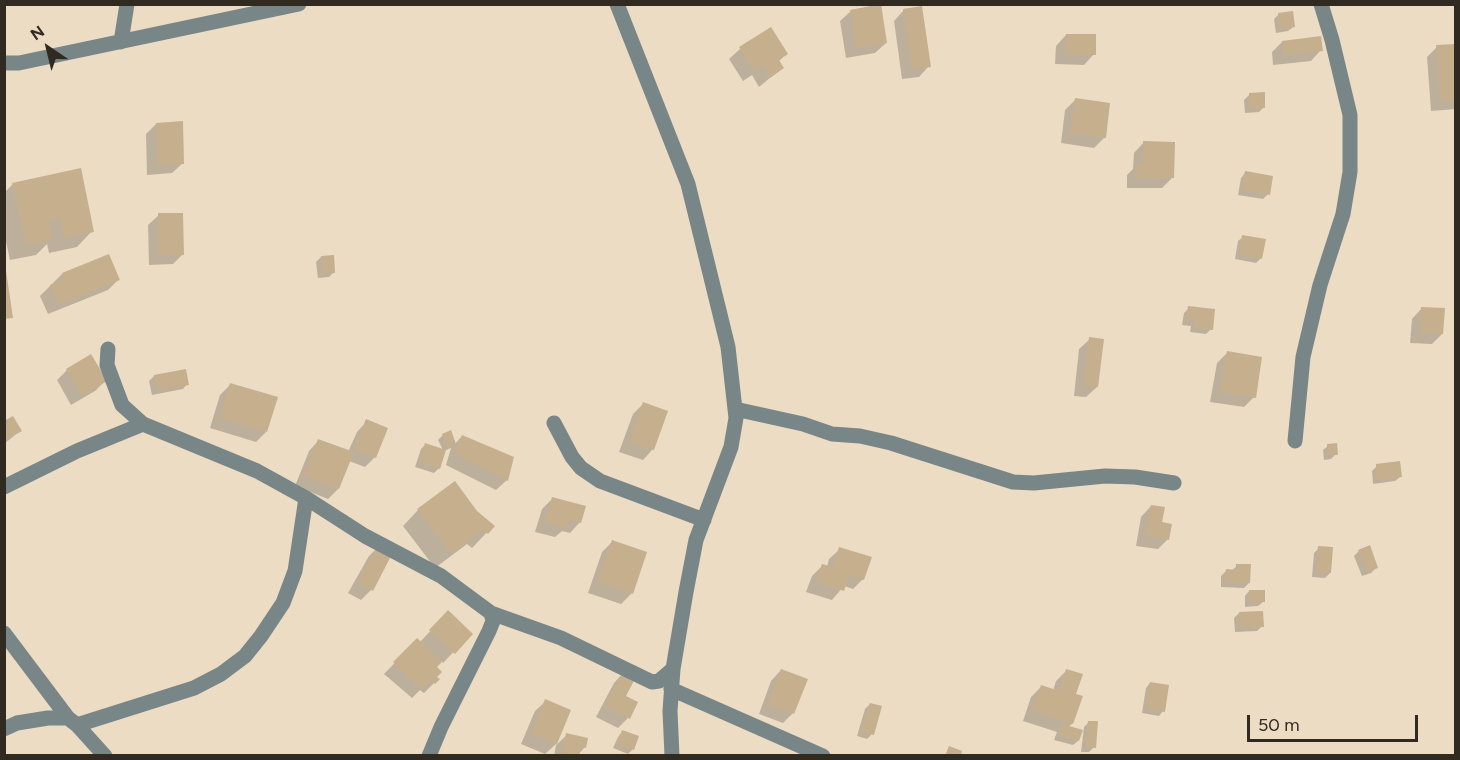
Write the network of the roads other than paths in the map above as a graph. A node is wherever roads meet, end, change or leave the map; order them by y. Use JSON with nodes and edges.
{"nodes":[{"id":1,"x":127,"y":4,"type":"edge"},
{"id":2,"x":299,"y":4,"type":"edge"},
{"id":3,"x":617,"y":4,"type":"edge"},
{"id":4,"x":1321,"y":4,"type":"edge"},
{"id":5,"x":122,"y":42,"type":"junction"},
{"id":6,"x":4,"y":63,"type":"edge"},
{"id":7,"x":108,"y":349,"type":"dead end"},
{"id":8,"x":735,"y":409,"type":"junction"},
{"id":9,"x":554,"y":423,"type":"dead end"},
{"id":10,"x":143,"y":424,"type":"junction"},
{"id":11,"x":1295,"y":441,"type":"dead end"},
{"id":12,"x":1174,"y":483,"type":"dead end"},
{"id":13,"x":4,"y":488,"type":"edge"},
{"id":14,"x":306,"y":498,"type":"junction"},
{"id":15,"x":704,"y":520,"type":"junction"},
{"id":16,"x":491,"y":613,"type":"junction"},
{"id":17,"x":4,"y":633,"type":"edge"},
{"id":18,"x":673,"y":669,"type":"junction"},
{"id":19,"x":671,"y":689,"type":"junction"},
{"id":20,"x":73,"y":722,"type":"junction"},
{"id":21,"x":4,"y":729,"type":"edge"},
{"id":22,"x":105,"y":756,"type":"edge"},
{"id":23,"x":429,"y":756,"type":"edge"},
{"id":24,"x":672,"y":756,"type":"edge"},
{"id":25,"x":823,"y":756,"type":"edge"}],
"edges":[{"from":1,"to":5,"type":"street"},
{"from":2,"to":5,"type":"street"},
{"from":3,"to":8,"type":"street"},
{"from":4,"to":11,"type":"street"},
{"from":5,"to":6,"type":"street"},
{"from":7,"to":10,"type":"street"},
{"from":8,"to":12,"type":"street"},
{"from":8,"to":15,"type":"street"},
{"from":9,"to":15,"type":"street"},
{"from":10,"to":13,"type":"street"},
{"from":10,"to":14,"type":"street"},
{"from":14,"to":16,"type":"street"},
{"from":14,"to":20,"type":"street"},
{"from":15,"to":18,"type":"street"},
{"from":16,"to":18,"type":"street"},
{"from":16,"to":23,"type":"street"},
{"from":17,"to":20,"type":"street"},
{"from":18,"to":19,"type":"street"},
{"from":19,"to":24,"type":"street"},
{"from":19,"to":25,"type":"street"},
{"from":20,"to":21,"type":"street"},
{"from":20,"to":22,"type":"street"}]}
